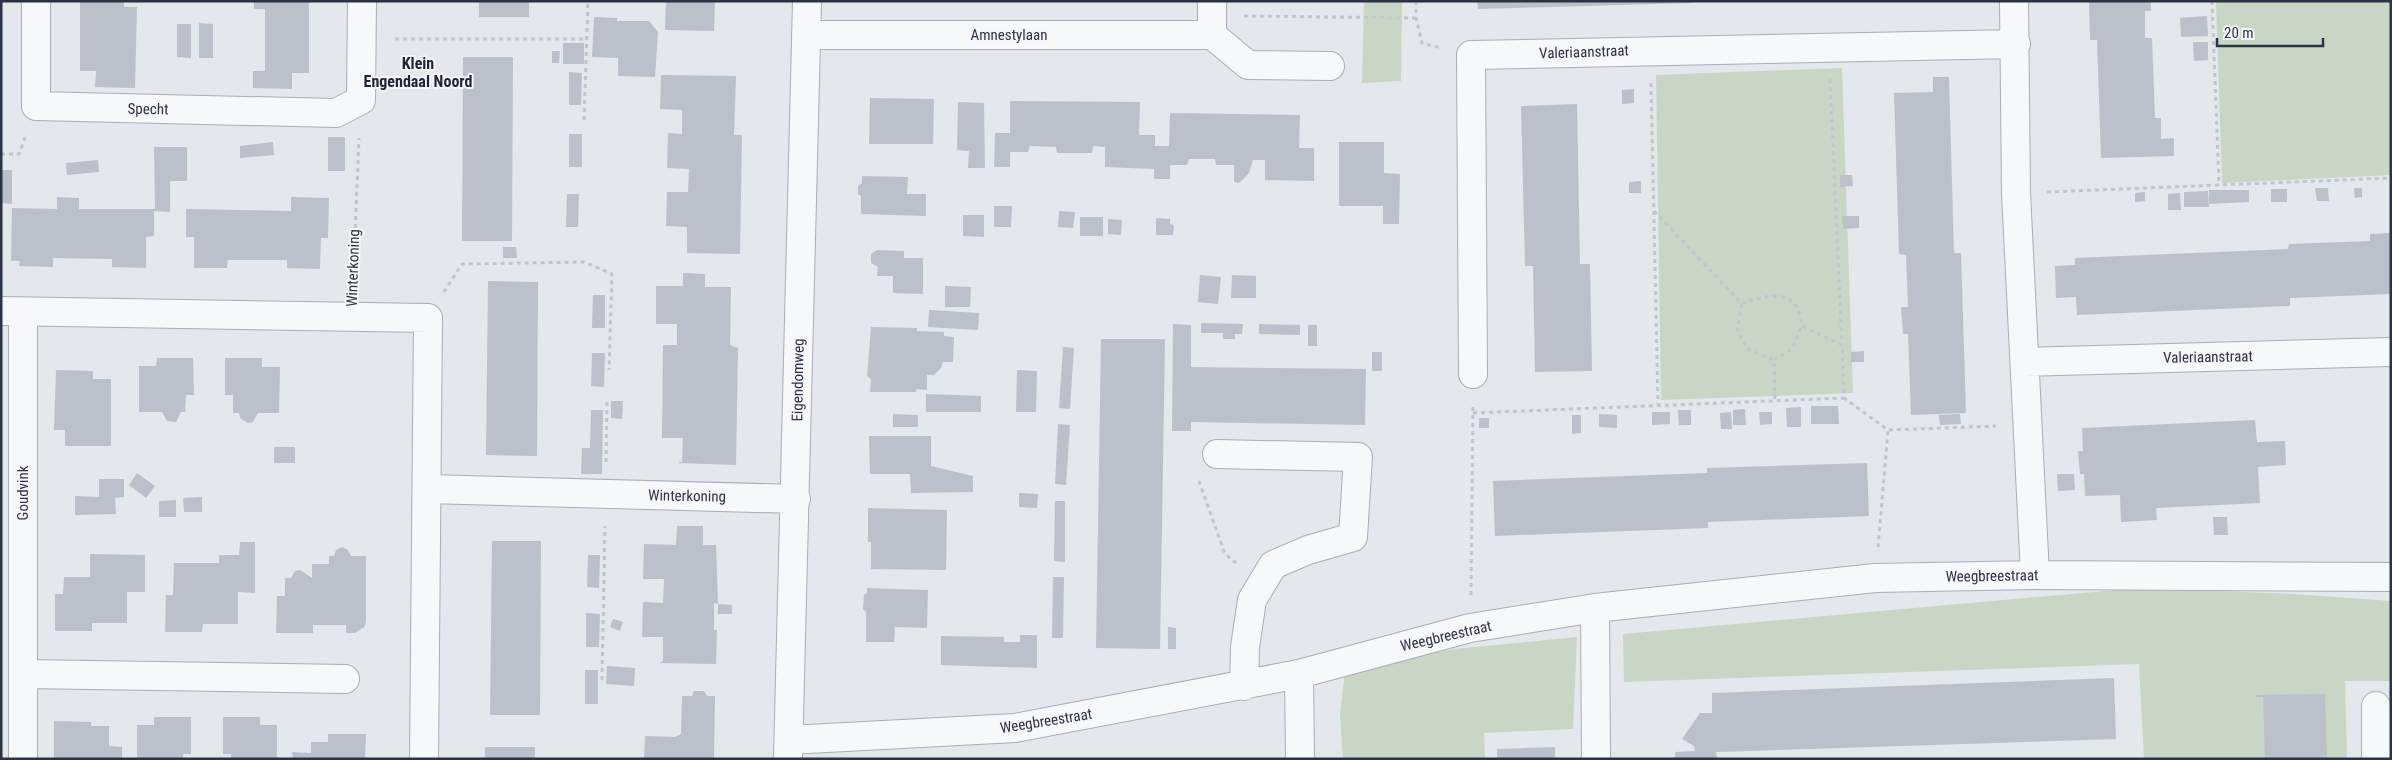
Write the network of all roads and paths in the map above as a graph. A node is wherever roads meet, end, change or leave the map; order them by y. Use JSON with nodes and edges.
{"nodes":[{"id":1,"x":36,"y":1,"type":"edge"},
{"id":2,"x":362,"y":1,"type":"edge"},
{"id":3,"x":588,"y":1,"type":"edge"},
{"id":4,"x":807,"y":1,"type":"edge"},
{"id":5,"x":1212,"y":1,"type":"edge"},
{"id":6,"x":1416,"y":1,"type":"edge"},
{"id":7,"x":2014,"y":1,"type":"edge"},
{"id":8,"x":2212,"y":1,"type":"edge"},
{"id":9,"x":1416,"y":18,"type":"junction"},
{"id":10,"x":806,"y":35,"type":"junction"},
{"id":11,"x":1212,"y":35,"type":"junction"},
{"id":12,"x":362,"y":38,"type":"junction"},
{"id":13,"x":586,"y":39,"type":"junction"},
{"id":14,"x":2016,"y":44,"type":"junction"},
{"id":15,"x":1828,"y":48,"type":"junction"},
{"id":16,"x":1651,"y":50,"type":"junction"},
{"id":17,"x":1471,"y":55,"type":"junction"},
{"id":18,"x":1330,"y":66,"type":"dead end"},
{"id":19,"x":361,"y":100,"type":"junction"},
{"id":20,"x":584,"y":120,"type":"dead end"},
{"id":21,"x":2391,"y":178,"type":"edge"},
{"id":22,"x":2219,"y":184,"type":"junction"},
{"id":23,"x":2016,"y":193,"type":"junction"},
{"id":24,"x":1654,"y":211,"type":"junction"},
{"id":25,"x":1742,"y":304,"type":"junction"},
{"id":26,"x":12,"y":311,"type":"edge"},
{"id":27,"x":351,"y":317,"type":"junction"},
{"id":28,"x":428,"y":318,"type":"junction"},
{"id":29,"x":1802,"y":326,"type":"junction"},
{"id":30,"x":1842,"y":345,"type":"junction"},
{"id":31,"x":2391,"y":352,"type":"edge"},
{"id":32,"x":1774,"y":360,"type":"junction"},
{"id":33,"x":2025,"y":362,"type":"junction"},
{"id":34,"x":609,"y":370,"type":"dead end"},
{"id":35,"x":1474,"y":374,"type":"joint"},
{"id":36,"x":607,"y":398,"type":"dead end"},
{"id":37,"x":1844,"y":398,"type":"junction"},
{"id":38,"x":1775,"y":400,"type":"junction"},
{"id":39,"x":1658,"y":405,"type":"junction"},
{"id":40,"x":1473,"y":413,"type":"junction"},
{"id":41,"x":2028,"y":424,"type":"junction"},
{"id":42,"x":1888,"y":430,"type":"junction"},
{"id":43,"x":1216,"y":454,"type":"joint"},
{"id":44,"x":428,"y":489,"type":"junction"},
{"id":45,"x":606,"y":494,"type":"junction"},
{"id":46,"x":796,"y":499,"type":"junction"},
{"id":47,"x":2035,"y":575,"type":"junction"},
{"id":48,"x":2391,"y":577,"type":"edge"},
{"id":49,"x":1875,"y":578,"type":"junction"},
{"id":50,"x":1262,"y":583,"type":"junction"},
{"id":51,"x":1595,"y":608,"type":"junction"},
{"id":52,"x":1470,"y":628,"type":"junction"},
{"id":53,"x":24,"y":674,"type":"junction"},
{"id":54,"x":1299,"y":674,"type":"junction"},
{"id":55,"x":345,"y":679,"type":"dead end"},
{"id":56,"x":602,"y":680,"type":"dead end"},
{"id":57,"x":1244,"y":686,"type":"junction"},
{"id":58,"x":2376,"y":706,"type":"dead end"},
{"id":59,"x":789,"y":749,"type":"edge"},
{"id":60,"x":23,"y":759,"type":"edge"},
{"id":61,"x":424,"y":759,"type":"edge"},
{"id":62,"x":1300,"y":759,"type":"edge"},
{"id":63,"x":1596,"y":759,"type":"edge"},
{"id":64,"x":2376,"y":759,"type":"edge"}],
"edges":[{"from":1,"to":19,"type":"street","name":"Specht"},
{"from":2,"to":12,"type":"street"},
{"from":3,"to":13,"type":"path"},
{"from":4,"to":10,"type":"street","name":"Eigendomweg"},
{"from":5,"to":11,"type":"street"},
{"from":6,"to":9,"type":"path"},
{"from":7,"to":14,"type":"street"},
{"from":8,"to":22,"type":"path"},
{"from":9,"to":11,"type":"path"},
{"from":9,"to":17,"type":"path"},
{"from":10,"to":11,"type":"street","name":"Amnestylaan"},
{"from":10,"to":46,"type":"street","name":"Eigendomweg"},
{"from":11,"to":18,"type":"street"},
{"from":12,"to":13,"type":"path"},
{"from":12,"to":19,"type":"street"},
{"from":13,"to":20,"type":"path"},
{"from":14,"to":15,"type":"street","name":"Valeriaanstraat"},
{"from":14,"to":23,"type":"street"},
{"from":15,"to":16,"type":"street","name":"Valeriaanstraat"},
{"from":15,"to":30,"type":"path"},
{"from":16,"to":17,"type":"street","name":"Valeriaanstraat"},
{"from":16,"to":24,"type":"path"},
{"from":17,"to":35,"type":"street"},
{"from":19,"to":27,"type":"path","name":"Winterkoning"},
{"from":21,"to":22,"type":"path"},
{"from":22,"to":23,"type":"path"},
{"from":23,"to":33,"type":"street"},
{"from":24,"to":25,"type":"path"},
{"from":24,"to":39,"type":"path"},
{"from":25,"to":29,"type":"path"},
{"from":25,"to":32,"type":"path"},
{"from":26,"to":27,"type":"street","name":"Goudvink"},
{"from":26,"to":53,"type":"street","name":"Goudvink"},
{"from":27,"to":28,"type":"street","name":"Winterkoning"},
{"from":28,"to":34,"type":"path"},
{"from":28,"to":44,"type":"street"},
{"from":29,"to":30,"type":"path"},
{"from":29,"to":32,"type":"path"},
{"from":30,"to":37,"type":"path"},
{"from":31,"to":33,"type":"street","name":"Valeriaanstraat"},
{"from":32,"to":38,"type":"path"},
{"from":33,"to":41,"type":"street"},
{"from":35,"to":40,"type":"path"},
{"from":36,"to":45,"type":"path"},
{"from":37,"to":38,"type":"path"},
{"from":37,"to":42,"type":"path"},
{"from":38,"to":39,"type":"path"},
{"from":39,"to":40,"type":"path"},
{"from":40,"to":52,"type":"path"},
{"from":41,"to":42,"type":"path"},
{"from":41,"to":47,"type":"street"},
{"from":42,"to":49,"type":"path"},
{"from":43,"to":50,"type":"path"},
{"from":43,"to":50,"type":"street"},
{"from":44,"to":45,"type":"street","name":"Winterkoning"},
{"from":44,"to":61,"type":"street"},
{"from":45,"to":46,"type":"street","name":"Winterkoning"},
{"from":45,"to":56,"type":"path"},
{"from":46,"to":59,"type":"street","name":"Eigendomweg"},
{"from":47,"to":48,"type":"street","name":"Weegbreestraat"},
{"from":47,"to":49,"type":"street","name":"Weegbreestraat"},
{"from":49,"to":51,"type":"street","name":"Weegbreestraat"},
{"from":50,"to":57,"type":"street"},
{"from":51,"to":52,"type":"street","name":"Weegbreestraat"},
{"from":51,"to":63,"type":"street"},
{"from":52,"to":54,"type":"street","name":"Weegbreestraat"},
{"from":53,"to":55,"type":"street"},
{"from":53,"to":60,"type":"street","name":"Goudvink"},
{"from":54,"to":57,"type":"street","name":"Weegbreestraat"},
{"from":54,"to":62,"type":"street"},
{"from":57,"to":59,"type":"street","name":"Weegbreestraat"},
{"from":58,"to":64,"type":"street"}]}
